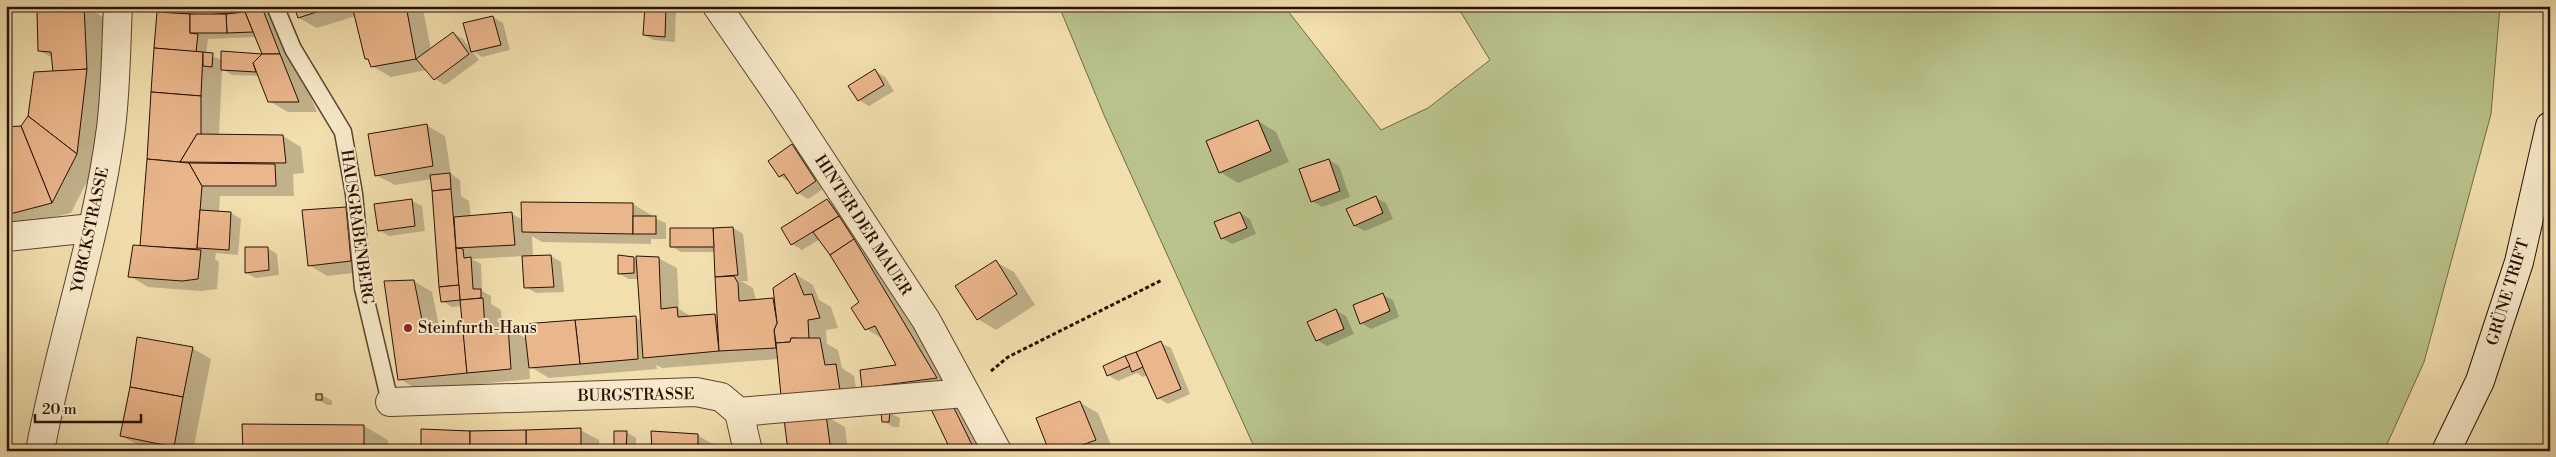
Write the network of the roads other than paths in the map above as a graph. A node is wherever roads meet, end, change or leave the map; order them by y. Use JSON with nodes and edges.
{"nodes":[{"id":1,"x":118,"y":6,"type":"edge"},
{"id":2,"x":275,"y":6,"type":"edge"},
{"id":3,"x":717,"y":6,"type":"edge"},
{"id":4,"x":2550,"y":126,"type":"edge"},
{"id":5,"x":92,"y":228,"type":"junction"},
{"id":6,"x":6,"y":237,"type":"edge"},
{"id":7,"x":965,"y":393,"type":"junction"},
{"id":8,"x":390,"y":402,"type":"joint"},
{"id":9,"x":740,"y":412,"type":"junction"},
{"id":10,"x":40,"y":451,"type":"edge"},
{"id":11,"x":748,"y":451,"type":"edge"},
{"id":12,"x":997,"y":451,"type":"edge"},
{"id":13,"x":2446,"y":451,"type":"edge"}],
"edges":[{"from":1,"to":5,"type":"street","name":"YORCKSTRASSE"},
{"from":2,"to":8,"type":"lane","name":"HAUSGRABENBERG"},
{"from":3,"to":7,"type":"street","name":"HINTER DER MAUER"},
{"from":4,"to":13,"type":"street","name":"GRÜNE TRIFT"},
{"from":5,"to":6,"type":"street"},
{"from":5,"to":10,"type":"street","name":"YORCKSTRASSE"},
{"from":7,"to":9,"type":"street"},
{"from":7,"to":12,"type":"street","name":"HINTER DER MAUER"},
{"from":8,"to":9,"type":"street","name":"BURGSTRASSE"},
{"from":9,"to":11,"type":"street"}]}
